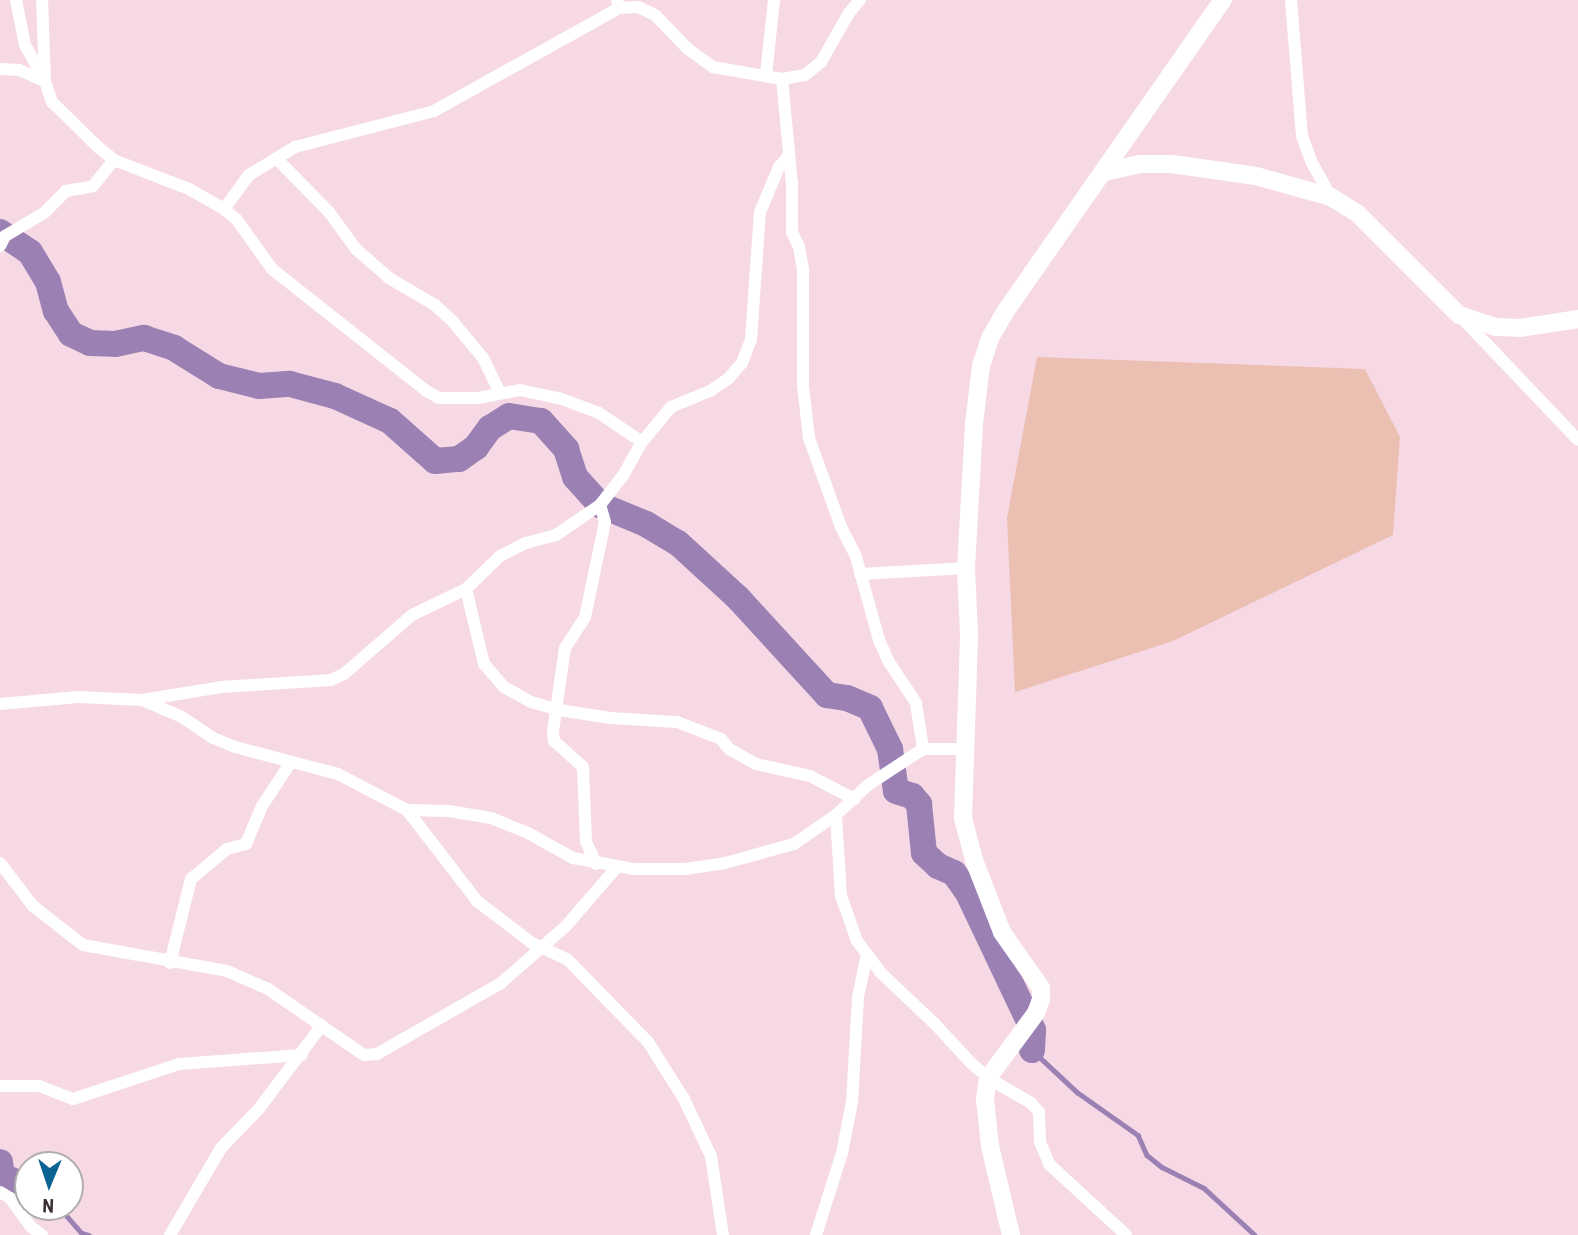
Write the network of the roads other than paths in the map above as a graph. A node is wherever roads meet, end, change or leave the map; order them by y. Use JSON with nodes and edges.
{"nodes":[{"id":1,"x":16,"y":0,"type":"edge"},
{"id":2,"x":42,"y":0,"type":"edge"},
{"id":3,"x":774,"y":0,"type":"edge"},
{"id":4,"x":860,"y":0,"type":"edge"},
{"id":5,"x":1223,"y":0,"type":"edge"},
{"id":6,"x":1291,"y":0,"type":"edge"},
{"id":7,"x":618,"y":4,"type":"edge"},
{"id":8,"x":0,"y":69,"type":"edge"},
{"id":9,"x":766,"y":75,"type":"junction"},
{"id":10,"x":782,"y":79,"type":"junction"},
{"id":11,"x":45,"y":81,"type":"junction"},
{"id":12,"x":789,"y":155,"type":"junction"},
{"id":13,"x":275,"y":158,"type":"junction"},
{"id":14,"x":114,"y":160,"type":"junction"},
{"id":15,"x":1105,"y":172,"type":"junction"},
{"id":16,"x":1331,"y":197,"type":"junction"},
{"id":17,"x":224,"y":209,"type":"junction"},
{"id":18,"x":0,"y":246,"type":"edge"},
{"id":19,"x":1459,"y":315,"type":"junction"},
{"id":20,"x":1578,"y":319,"type":"edge"},
{"id":21,"x":500,"y":393,"type":"junction"},
{"id":22,"x":1578,"y":440,"type":"edge"},
{"id":23,"x":642,"y":442,"type":"junction"},
{"id":24,"x":600,"y":505,"type":"junction"},
{"id":25,"x":966,"y":568,"type":"junction"},
{"id":26,"x":860,"y":574,"type":"junction"},
{"id":27,"x":466,"y":589,"type":"junction"},
{"id":28,"x":142,"y":700,"type":"junction"},
{"id":29,"x":0,"y":704,"type":"edge"},
{"id":30,"x":559,"y":710,"type":"junction"},
{"id":31,"x":923,"y":748,"type":"junction"},
{"id":32,"x":965,"y":749,"type":"junction"},
{"id":33,"x":291,"y":762,"type":"junction"},
{"id":34,"x":854,"y":799,"type":"junction"},
{"id":35,"x":407,"y":810,"type":"junction"},
{"id":36,"x":836,"y":815,"type":"junction"},
{"id":37,"x":0,"y":863,"type":"edge"},
{"id":38,"x":596,"y":864,"type":"junction"},
{"id":39,"x":617,"y":867,"type":"junction"},
{"id":40,"x":544,"y":947,"type":"junction"},
{"id":41,"x":867,"y":954,"type":"junction"},
{"id":42,"x":170,"y":963,"type":"junction"},
{"id":43,"x":322,"y":1025,"type":"junction"},
{"id":44,"x":302,"y":1055,"type":"junction"},
{"id":45,"x":988,"y":1078,"type":"junction"},
{"id":46,"x":0,"y":1086,"type":"edge"},
{"id":47,"x":0,"y":1192,"type":"edge"},
{"id":48,"x":42,"y":1235,"type":"edge"},
{"id":49,"x":170,"y":1235,"type":"edge"},
{"id":50,"x":723,"y":1235,"type":"edge"},
{"id":51,"x":816,"y":1235,"type":"edge"},
{"id":52,"x":1011,"y":1235,"type":"edge"},
{"id":53,"x":1126,"y":1235,"type":"edge"}],
"edges":[{"from":1,"to":11,"type":"street"},
{"from":2,"to":11,"type":"street"},
{"from":3,"to":9,"type":"street"},
{"from":4,"to":10,"type":"street"},
{"from":5,"to":15,"type":"street"},
{"from":6,"to":16,"type":"street"},
{"from":7,"to":9,"type":"street"},
{"from":7,"to":13,"type":"street"},
{"from":8,"to":11,"type":"street"},
{"from":9,"to":10,"type":"street"},
{"from":10,"to":12,"type":"street"},
{"from":11,"to":14,"type":"street"},
{"from":12,"to":23,"type":"street"},
{"from":12,"to":26,"type":"street"},
{"from":13,"to":17,"type":"street"},
{"from":13,"to":21,"type":"street"},
{"from":14,"to":17,"type":"street"},
{"from":14,"to":18,"type":"street"},
{"from":15,"to":16,"type":"street"},
{"from":15,"to":25,"type":"street"},
{"from":16,"to":19,"type":"street"},
{"from":17,"to":21,"type":"street"},
{"from":19,"to":20,"type":"street"},
{"from":19,"to":22,"type":"street"},
{"from":21,"to":23,"type":"street"},
{"from":23,"to":24,"type":"street"},
{"from":24,"to":27,"type":"street"},
{"from":24,"to":30,"type":"street"},
{"from":25,"to":26,"type":"street"},
{"from":25,"to":32,"type":"street"},
{"from":26,"to":31,"type":"street"},
{"from":27,"to":28,"type":"street"},
{"from":27,"to":30,"type":"street"},
{"from":28,"to":29,"type":"street"},
{"from":28,"to":33,"type":"street"},
{"from":30,"to":34,"type":"street"},
{"from":30,"to":38,"type":"street"},
{"from":31,"to":32,"type":"street"},
{"from":31,"to":34,"type":"street"},
{"from":32,"to":45,"type":"street"},
{"from":33,"to":35,"type":"street"},
{"from":33,"to":42,"type":"street"},
{"from":34,"to":36,"type":"street"},
{"from":35,"to":38,"type":"street"},
{"from":35,"to":40,"type":"street"},
{"from":36,"to":39,"type":"street"},
{"from":36,"to":41,"type":"street"},
{"from":37,"to":42,"type":"street"},
{"from":38,"to":39,"type":"street"},
{"from":39,"to":40,"type":"street"},
{"from":40,"to":43,"type":"street"},
{"from":40,"to":50,"type":"street"},
{"from":41,"to":45,"type":"street"},
{"from":41,"to":51,"type":"street"},
{"from":42,"to":43,"type":"street"},
{"from":43,"to":44,"type":"street"},
{"from":44,"to":46,"type":"street"},
{"from":44,"to":49,"type":"street"},
{"from":45,"to":52,"type":"street"},
{"from":45,"to":53,"type":"street"},
{"from":47,"to":48,"type":"street"}]}
